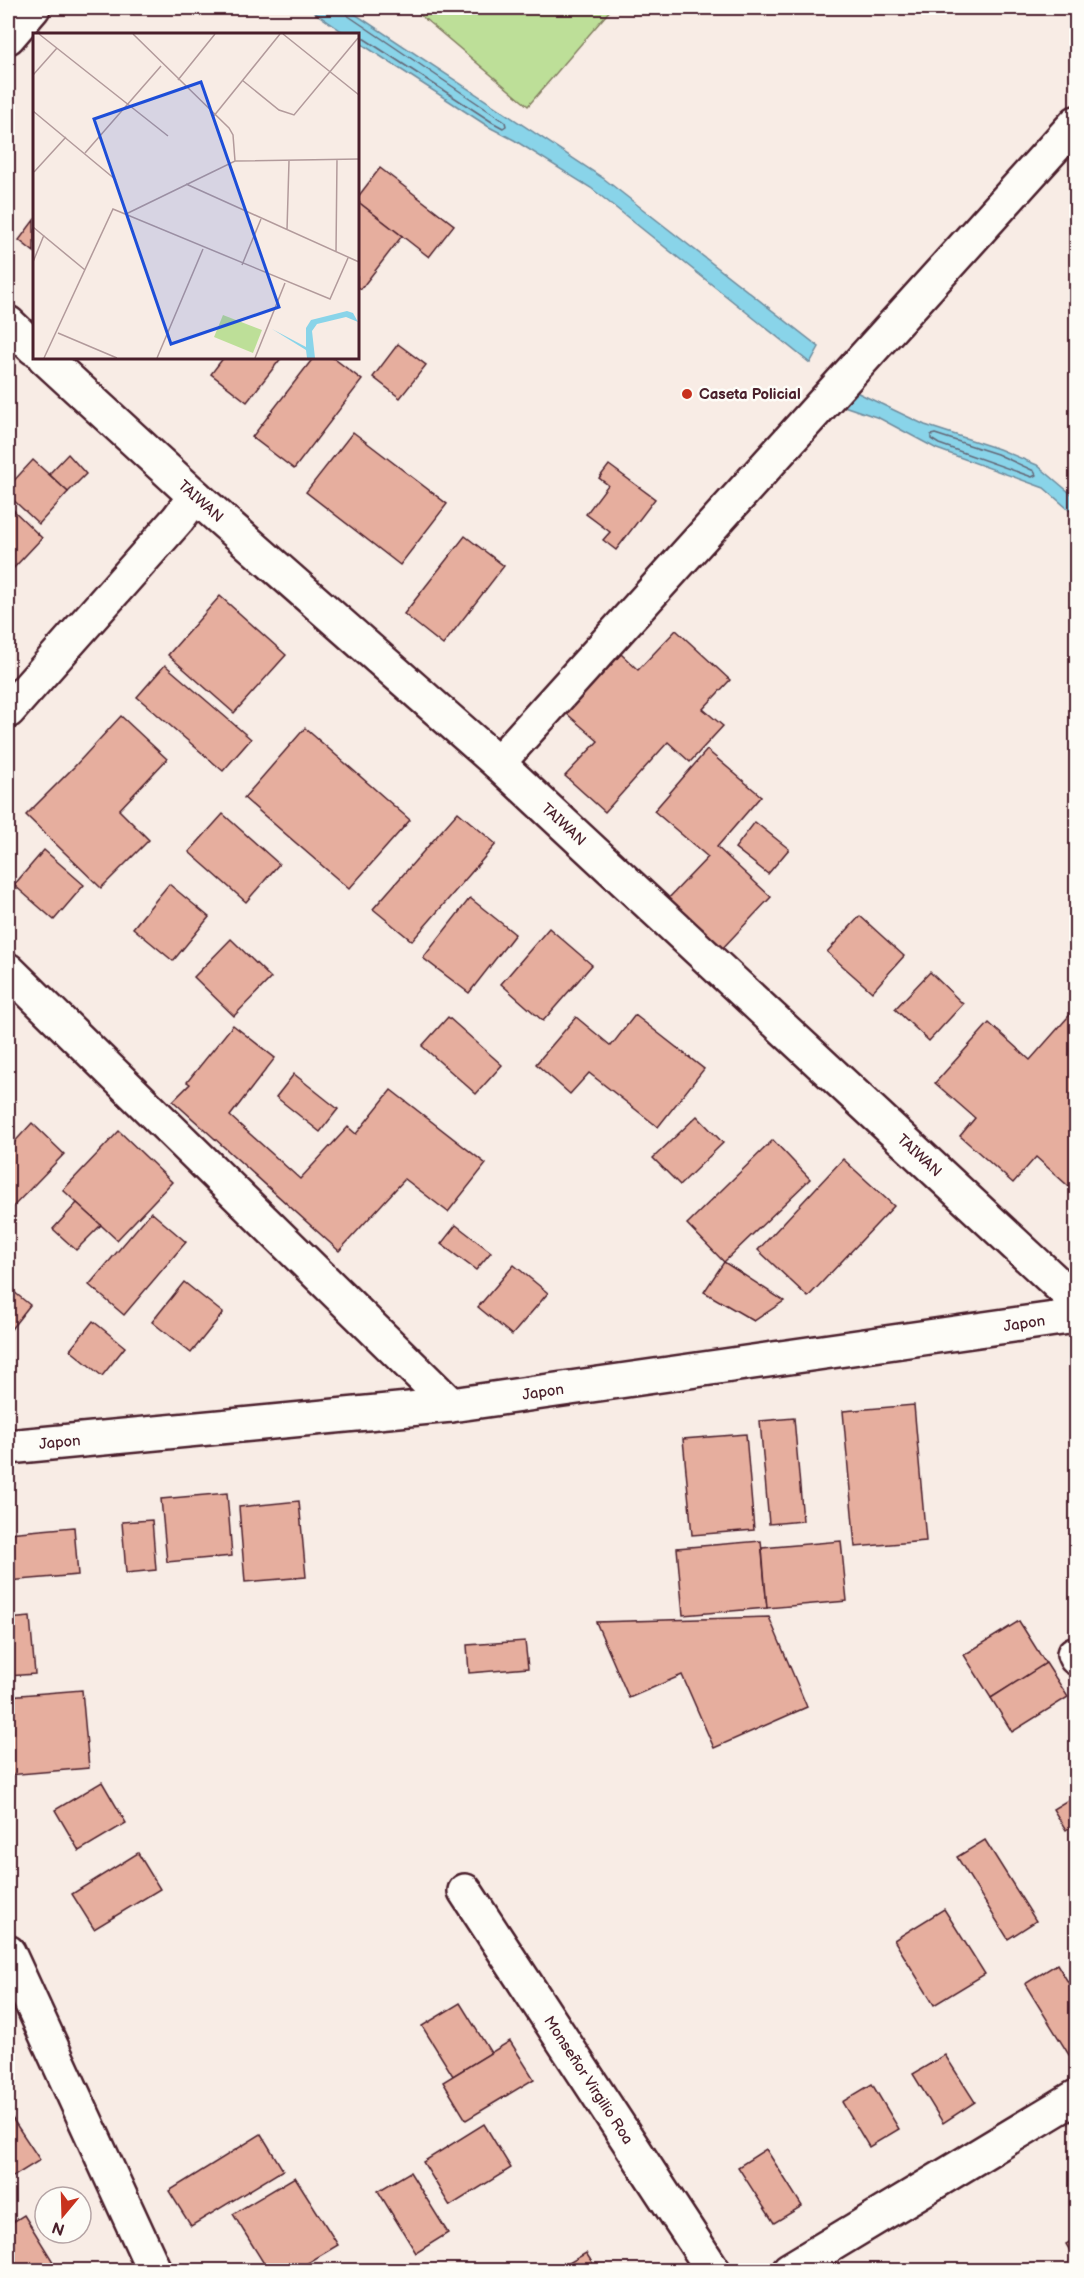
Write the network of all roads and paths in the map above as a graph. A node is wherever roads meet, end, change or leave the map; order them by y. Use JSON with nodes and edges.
{"nodes":[{"id":1,"x":33,"y":8,"type":"edge"},
{"id":2,"x":8,"y":37,"type":"edge"},
{"id":3,"x":1077,"y":123,"type":"edge"},
{"id":4,"x":8,"y":323,"type":"edge"},
{"id":5,"x":33,"y":347,"type":"edge"},
{"id":6,"x":45,"y":358,"type":"edge"},
{"id":7,"x":195,"y":496,"type":"junction"},
{"id":8,"x":8,"y":711,"type":"edge"},
{"id":9,"x":498,"y":763,"type":"junction"},
{"id":10,"x":8,"y":970,"type":"edge"},
{"id":11,"x":1077,"y":1301,"type":"edge"},
{"id":12,"x":1077,"y":1316,"type":"edge"},
{"id":13,"x":451,"y":1405,"type":"junction"},
{"id":14,"x":8,"y":1448,"type":"edge"},
{"id":15,"x":465,"y":1891,"type":"dead end"},
{"id":16,"x":8,"y":1952,"type":"edge"},
{"id":17,"x":1077,"y":2097,"type":"edge"},
{"id":18,"x":154,"y":2271,"type":"edge"},
{"id":19,"x":713,"y":2271,"type":"edge"},
{"id":20,"x":789,"y":2271,"type":"edge"}],
"edges":[{"from":1,"to":2,"type":"street"},
{"from":3,"to":9,"type":"street"},
{"from":4,"to":5,"type":"street"},
{"from":6,"to":7,"type":"street","name":"TAIWAN"},
{"from":7,"to":8,"type":"street"},
{"from":7,"to":9,"type":"street","name":"TAIWAN"},
{"from":9,"to":11,"type":"street","name":"TAIWAN"},
{"from":10,"to":13,"type":"street"},
{"from":12,"to":13,"type":"street","name":"Japon"},
{"from":13,"to":14,"type":"street","name":"Japon"},
{"from":15,"to":19,"type":"street","name":"Monseñor Virgilio Roa"},
{"from":16,"to":18,"type":"street"},
{"from":17,"to":20,"type":"street"}]}
